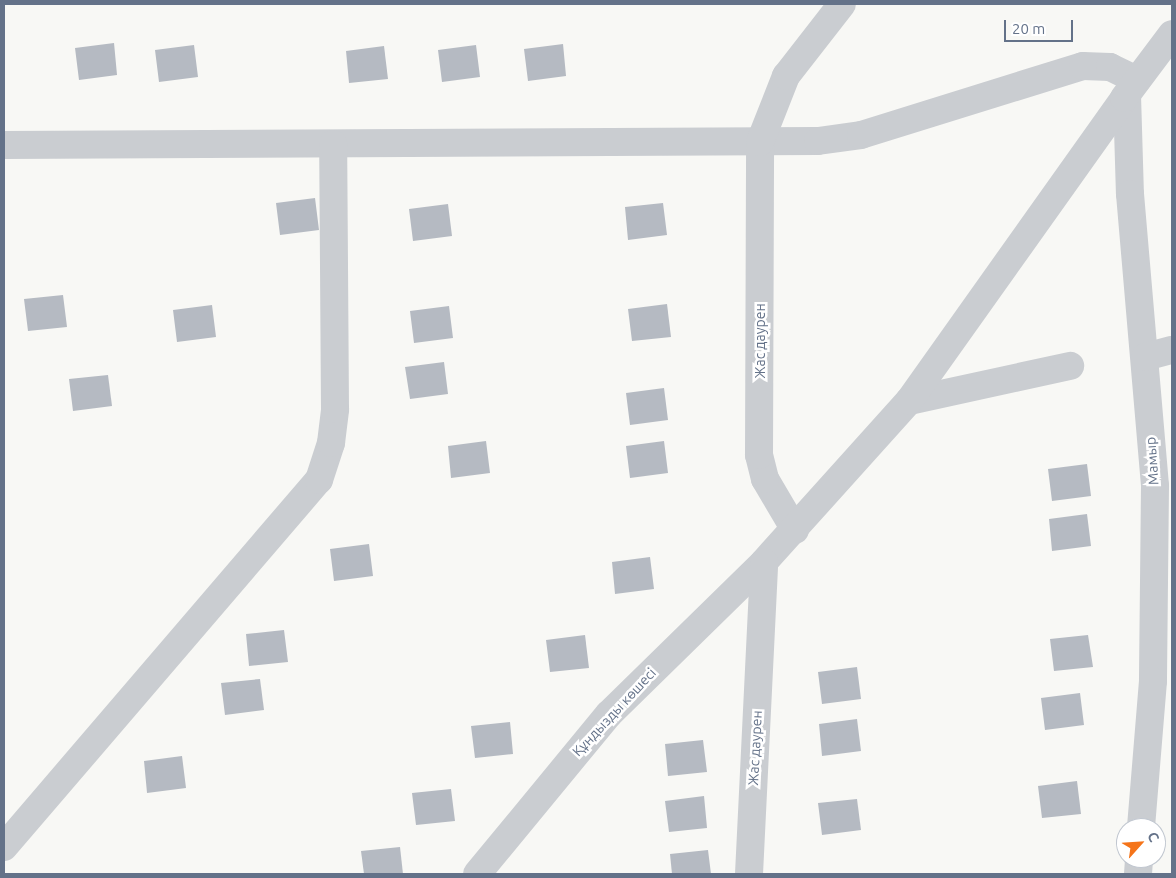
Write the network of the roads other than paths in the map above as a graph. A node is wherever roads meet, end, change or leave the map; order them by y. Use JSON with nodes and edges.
{"nodes":[{"id":1,"x":842,"y":4,"type":"edge"},
{"id":2,"x":1172,"y":34,"type":"edge"},
{"id":3,"x":1132,"y":88,"type":"junction"},
{"id":4,"x":760,"y":142,"type":"junction"},
{"id":5,"x":334,"y":144,"type":"junction"},
{"id":6,"x":4,"y":145,"type":"edge"},
{"id":7,"x":1172,"y":350,"type":"edge"},
{"id":8,"x":1145,"y":357,"type":"junction"},
{"id":9,"x":1070,"y":366,"type":"dead end"},
{"id":10,"x":909,"y":401,"type":"junction"},
{"id":11,"x":795,"y":530,"type":"junction"},
{"id":12,"x":764,"y":562,"type":"junction"},
{"id":13,"x":1143,"y":818,"type":"edge"},
{"id":14,"x":4,"y":848,"type":"edge"},
{"id":15,"x":477,"y":874,"type":"edge"},
{"id":16,"x":749,"y":874,"type":"edge"}],
"edges":[{"from":1,"to":4,"type":"street"},
{"from":2,"to":3,"type":"street","name":"Құндызды көшесі"},
{"from":3,"to":4,"type":"street"},
{"from":3,"to":8,"type":"street","name":"Мамыр"},
{"from":3,"to":10,"type":"street","name":"Құндызды көшесі"},
{"from":4,"to":5,"type":"street"},
{"from":4,"to":11,"type":"street","name":"Жас даурен"},
{"from":5,"to":6,"type":"street"},
{"from":5,"to":14,"type":"street"},
{"from":7,"to":8,"type":"street"},
{"from":8,"to":13,"type":"street","name":"Мамыр"},
{"from":9,"to":10,"type":"street"},
{"from":10,"to":11,"type":"street","name":"Құндызды көшесі"},
{"from":11,"to":12,"type":"street","name":"Құндызды көшесі"},
{"from":12,"to":15,"type":"street","name":"Құндызды көшесі"},
{"from":12,"to":16,"type":"street","name":"Жас даурен"}]}
